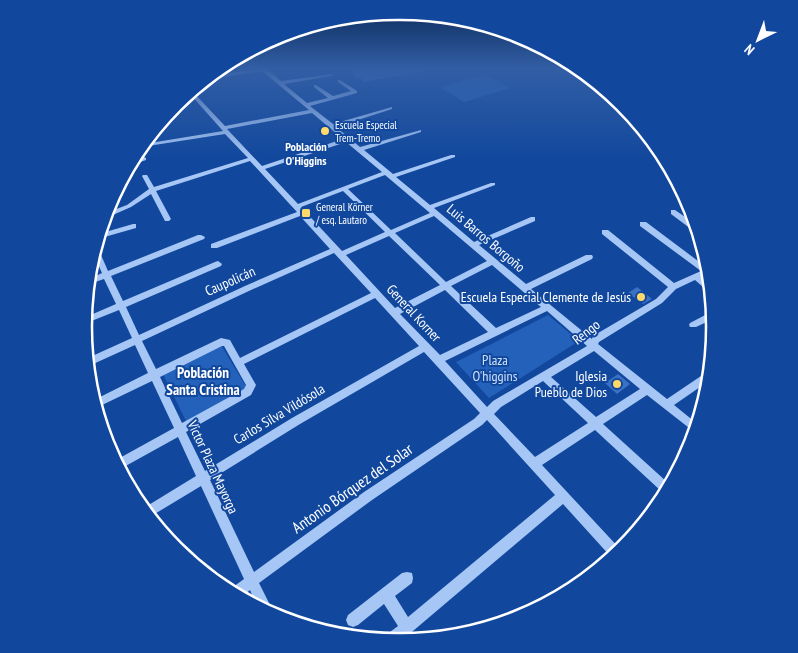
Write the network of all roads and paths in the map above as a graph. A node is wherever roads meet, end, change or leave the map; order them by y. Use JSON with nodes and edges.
{"nodes":[{"id":1,"x":196,"y":98,"type":"edge"},
{"id":2,"x":298,"y":98,"type":"edge"},
{"id":3,"x":330,"y":98,"type":"edge"},
{"id":4,"x":306,"y":105,"type":"junction"},
{"id":5,"x":390,"y":108,"type":"dead end"},
{"id":6,"x":314,"y":111,"type":"junction"},
{"id":7,"x":332,"y":126,"type":"junction"},
{"id":8,"x":224,"y":130,"type":"junction"},
{"id":9,"x":418,"y":130,"type":"dead end"},
{"id":10,"x":348,"y":139,"type":"junction"},
{"id":11,"x":153,"y":144,"type":"edge"},
{"id":12,"x":360,"y":149,"type":"junction"},
{"id":13,"x":453,"y":156,"type":"dead end"},
{"id":14,"x":251,"y":159,"type":"junction"},
{"id":15,"x":260,"y":169,"type":"junction"},
{"id":16,"x":389,"y":174,"type":"junction"},
{"id":17,"x":145,"y":176,"type":"dead end"},
{"id":18,"x":493,"y":184,"type":"dead end"},
{"id":19,"x":344,"y":189,"type":"junction"},
{"id":20,"x":152,"y":190,"type":"junction"},
{"id":21,"x":298,"y":210,"type":"junction"},
{"id":22,"x":432,"y":210,"type":"junction"},
{"id":23,"x":115,"y":212,"type":"edge"},
{"id":24,"x":673,"y":212,"type":"dead end"},
{"id":25,"x":167,"y":219,"type":"dead end"},
{"id":26,"x":533,"y":219,"type":"dead end"},
{"id":27,"x":687,"y":222,"type":"edge"},
{"id":28,"x":642,"y":224,"type":"dead end"},
{"id":29,"x":133,"y":226,"type":"dead end"},
{"id":30,"x":606,"y":232,"type":"dead end"},
{"id":31,"x":390,"y":233,"type":"junction"},
{"id":32,"x":107,"y":234,"type":"edge"},
{"id":33,"x":201,"y":237,"type":"dead end"},
{"id":34,"x":473,"y":244,"type":"junction"},
{"id":35,"x":214,"y":246,"type":"dead end"},
{"id":36,"x":338,"y":253,"type":"junction"},
{"id":37,"x":590,"y":257,"type":"dead end"},
{"id":38,"x":100,"y":261,"type":"edge"},
{"id":39,"x":493,"y":261,"type":"junction"},
{"id":40,"x":218,"y":264,"type":"dead end"},
{"id":41,"x":700,"y":266,"type":"edge"},
{"id":42,"x":106,"y":275,"type":"junction"},
{"id":43,"x":700,"y":275,"type":"edge"},
{"id":44,"x":96,"y":279,"type":"edge"},
{"id":45,"x":446,"y":286,"type":"junction"},
{"id":46,"x":674,"y":287,"type":"junction"},
{"id":47,"x":525,"y":288,"type":"junction"},
{"id":48,"x":376,"y":294,"type":"junction"},
{"id":49,"x":121,"y":305,"type":"junction"},
{"id":50,"x":548,"y":307,"type":"junction"},
{"id":51,"x":394,"y":313,"type":"junction"},
{"id":52,"x":92,"y":318,"type":"edge"},
{"id":53,"x":706,"y":318,"type":"edge"},
{"id":54,"x":693,"y":325,"type":"dead end"},
{"id":55,"x":495,"y":333,"type":"junction"},
{"id":56,"x":137,"y":339,"type":"junction"},
{"id":57,"x":593,"y":345,"type":"junction"},
{"id":58,"x":425,"y":347,"type":"junction"},
{"id":59,"x":94,"y":359,"type":"edge"},
{"id":60,"x":438,"y":360,"type":"junction"},
{"id":61,"x":238,"y":363,"type":"junction"},
{"id":62,"x":154,"y":374,"type":"junction"},
{"id":63,"x":544,"y":376,"type":"junction"},
{"id":64,"x":701,"y":381,"type":"edge"},
{"id":65,"x":251,"y":388,"type":"joint"},
{"id":66,"x":648,"y":389,"type":"junction"},
{"id":67,"x":102,"y":401,"type":"edge"},
{"id":68,"x":667,"y":404,"type":"junction"},
{"id":69,"x":486,"y":414,"type":"junction"},
{"id":70,"x":690,"y":423,"type":"edge"},
{"id":71,"x":596,"y":424,"type":"junction"},
{"id":72,"x":180,"y":430,"type":"junction"},
{"id":73,"x":124,"y":461,"type":"edge"},
{"id":74,"x":534,"y":464,"type":"junction"},
{"id":75,"x":203,"y":478,"type":"junction"},
{"id":76,"x":661,"y":485,"type":"edge"},
{"id":77,"x":563,"y":496,"type":"junction"},
{"id":78,"x":153,"y":509,"type":"edge"},
{"id":79,"x":611,"y":548,"type":"edge"},
{"id":80,"x":407,"y":578,"type":"dead end"},
{"id":81,"x":251,"y":581,"type":"junction"},
{"id":82,"x":241,"y":589,"type":"edge"},
{"id":83,"x":386,"y":594,"type":"junction"},
{"id":84,"x":260,"y":600,"type":"edge"},
{"id":85,"x":354,"y":620,"type":"dead end"},
{"id":86,"x":406,"y":627,"type":"junction"},
{"id":87,"x":399,"y":633,"type":"edge"}],
"edges":[{"from":1,"to":8,"type":"street","name":"General Korner"},
{"from":2,"to":4,"type":"street","name":"Luis Barros Borgoño"},
{"from":3,"to":4,"type":"street"},
{"from":4,"to":6,"type":"street","name":"Luis Barros Borgoño"},
{"from":5,"to":7,"type":"street"},
{"from":6,"to":7,"type":"street","name":"Luis Barros Borgoño"},
{"from":6,"to":8,"type":"street"},
{"from":7,"to":10,"type":"street","name":"Luis Barros Borgoño"},
{"from":8,"to":11,"type":"street"},
{"from":8,"to":14,"type":"street","name":"General Korner"},
{"from":9,"to":12,"type":"street"},
{"from":10,"to":12,"type":"street","name":"Luis Barros Borgoño"},
{"from":10,"to":15,"type":"street"},
{"from":12,"to":16,"type":"street","name":"Luis Barros Borgoño"},
{"from":13,"to":16,"type":"street"},
{"from":14,"to":15,"type":"street","name":"General Korner"},
{"from":14,"to":20,"type":"street"},
{"from":15,"to":21,"type":"street","name":"General Korner"},
{"from":16,"to":19,"type":"street"},
{"from":16,"to":22,"type":"street","name":"Luis Barros Borgoño"},
{"from":17,"to":20,"type":"street"},
{"from":18,"to":22,"type":"street","name":"Caupolicán"},
{"from":19,"to":21,"type":"street"},
{"from":19,"to":31,"type":"street"},
{"from":20,"to":23,"type":"street"},
{"from":20,"to":25,"type":"street"},
{"from":21,"to":35,"type":"street"},
{"from":21,"to":36,"type":"street","name":"General Korner"},
{"from":22,"to":31,"type":"street","name":"Caupolicán"},
{"from":22,"to":34,"type":"street","name":"Luis Barros Borgoño"},
{"from":24,"to":27,"type":"street"},
{"from":26,"to":34,"type":"street"},
{"from":28,"to":41,"type":"street"},
{"from":29,"to":32,"type":"street"},
{"from":30,"to":46,"type":"street"},
{"from":31,"to":36,"type":"street","name":"Caupolicán"},
{"from":31,"to":45,"type":"street"},
{"from":33,"to":42,"type":"street"},
{"from":34,"to":39,"type":"street","name":"Luis Barros Borgoño"},
{"from":36,"to":48,"type":"street","name":"General Korner"},
{"from":36,"to":56,"type":"street","name":"Caupolicán"},
{"from":37,"to":47,"type":"street"},
{"from":38,"to":42,"type":"street","name":"Víctor Plaza Mayorga"},
{"from":39,"to":45,"type":"street"},
{"from":39,"to":47,"type":"street","name":"Luis Barros Borgoño"},
{"from":40,"to":49,"type":"street"},
{"from":42,"to":44,"type":"street"},
{"from":42,"to":49,"type":"street","name":"Víctor Plaza Mayorga"},
{"from":43,"to":46,"type":"street","name":"Rengo"},
{"from":45,"to":51,"type":"street"},
{"from":45,"to":55,"type":"street"},
{"from":46,"to":57,"type":"street","name":"Rengo"},
{"from":47,"to":50,"type":"street","name":"Luis Barros Borgoño"},
{"from":48,"to":51,"type":"street","name":"General Korner"},
{"from":48,"to":61,"type":"street"},
{"from":49,"to":52,"type":"street"},
{"from":49,"to":56,"type":"street","name":"Víctor Plaza Mayorga"},
{"from":50,"to":55,"type":"street"},
{"from":50,"to":57,"type":"street","name":"Luis Barros Borgoño"},
{"from":51,"to":58,"type":"street","name":"General Korner"},
{"from":53,"to":54,"type":"street"},
{"from":55,"to":60,"type":"street"},
{"from":56,"to":59,"type":"street","name":"Caupolicán"},
{"from":56,"to":62,"type":"street","name":"Víctor Plaza Mayorga"},
{"from":57,"to":63,"type":"street","name":"Rengo"},
{"from":57,"to":66,"type":"street","name":"Luis Barros Borgoño"},
{"from":58,"to":60,"type":"street","name":"General Korner"},
{"from":58,"to":75,"type":"street","name":"Carlos Silva Vildósola"},
{"from":60,"to":69,"type":"street","name":"General Korner"},
{"from":61,"to":62,"type":"street"},
{"from":61,"to":65,"type":"street"},
{"from":62,"to":67,"type":"street"},
{"from":62,"to":72,"type":"street","name":"Víctor Plaza Mayorga"},
{"from":63,"to":69,"type":"street","name":"Rengo"},
{"from":63,"to":71,"type":"street"},
{"from":64,"to":68,"type":"street"},
{"from":65,"to":72,"type":"street"},
{"from":66,"to":68,"type":"street","name":"Luis Barros Borgoño"},
{"from":66,"to":71,"type":"street"},
{"from":68,"to":70,"type":"street","name":"Luis Barros Borgoño"},
{"from":69,"to":74,"type":"street","name":"General Korner"},
{"from":69,"to":81,"type":"street","name":"Antonio Bórquez del Solar"},
{"from":71,"to":74,"type":"street"},
{"from":71,"to":76,"type":"street"},
{"from":72,"to":73,"type":"street"},
{"from":72,"to":75,"type":"street","name":"Víctor Plaza Mayorga"},
{"from":74,"to":77,"type":"street","name":"General Korner"},
{"from":75,"to":78,"type":"street","name":"Carlos Silva Vildósola"},
{"from":75,"to":81,"type":"street","name":"Víctor Plaza Mayorga"},
{"from":77,"to":79,"type":"street","name":"General Korner"},
{"from":77,"to":86,"type":"street"},
{"from":80,"to":83,"type":"street"},
{"from":81,"to":82,"type":"street","name":"Antonio Bórquez del Solar"},
{"from":81,"to":84,"type":"street","name":"Víctor Plaza Mayorga"},
{"from":83,"to":85,"type":"street"},
{"from":83,"to":86,"type":"street"},
{"from":86,"to":87,"type":"street"}]}
